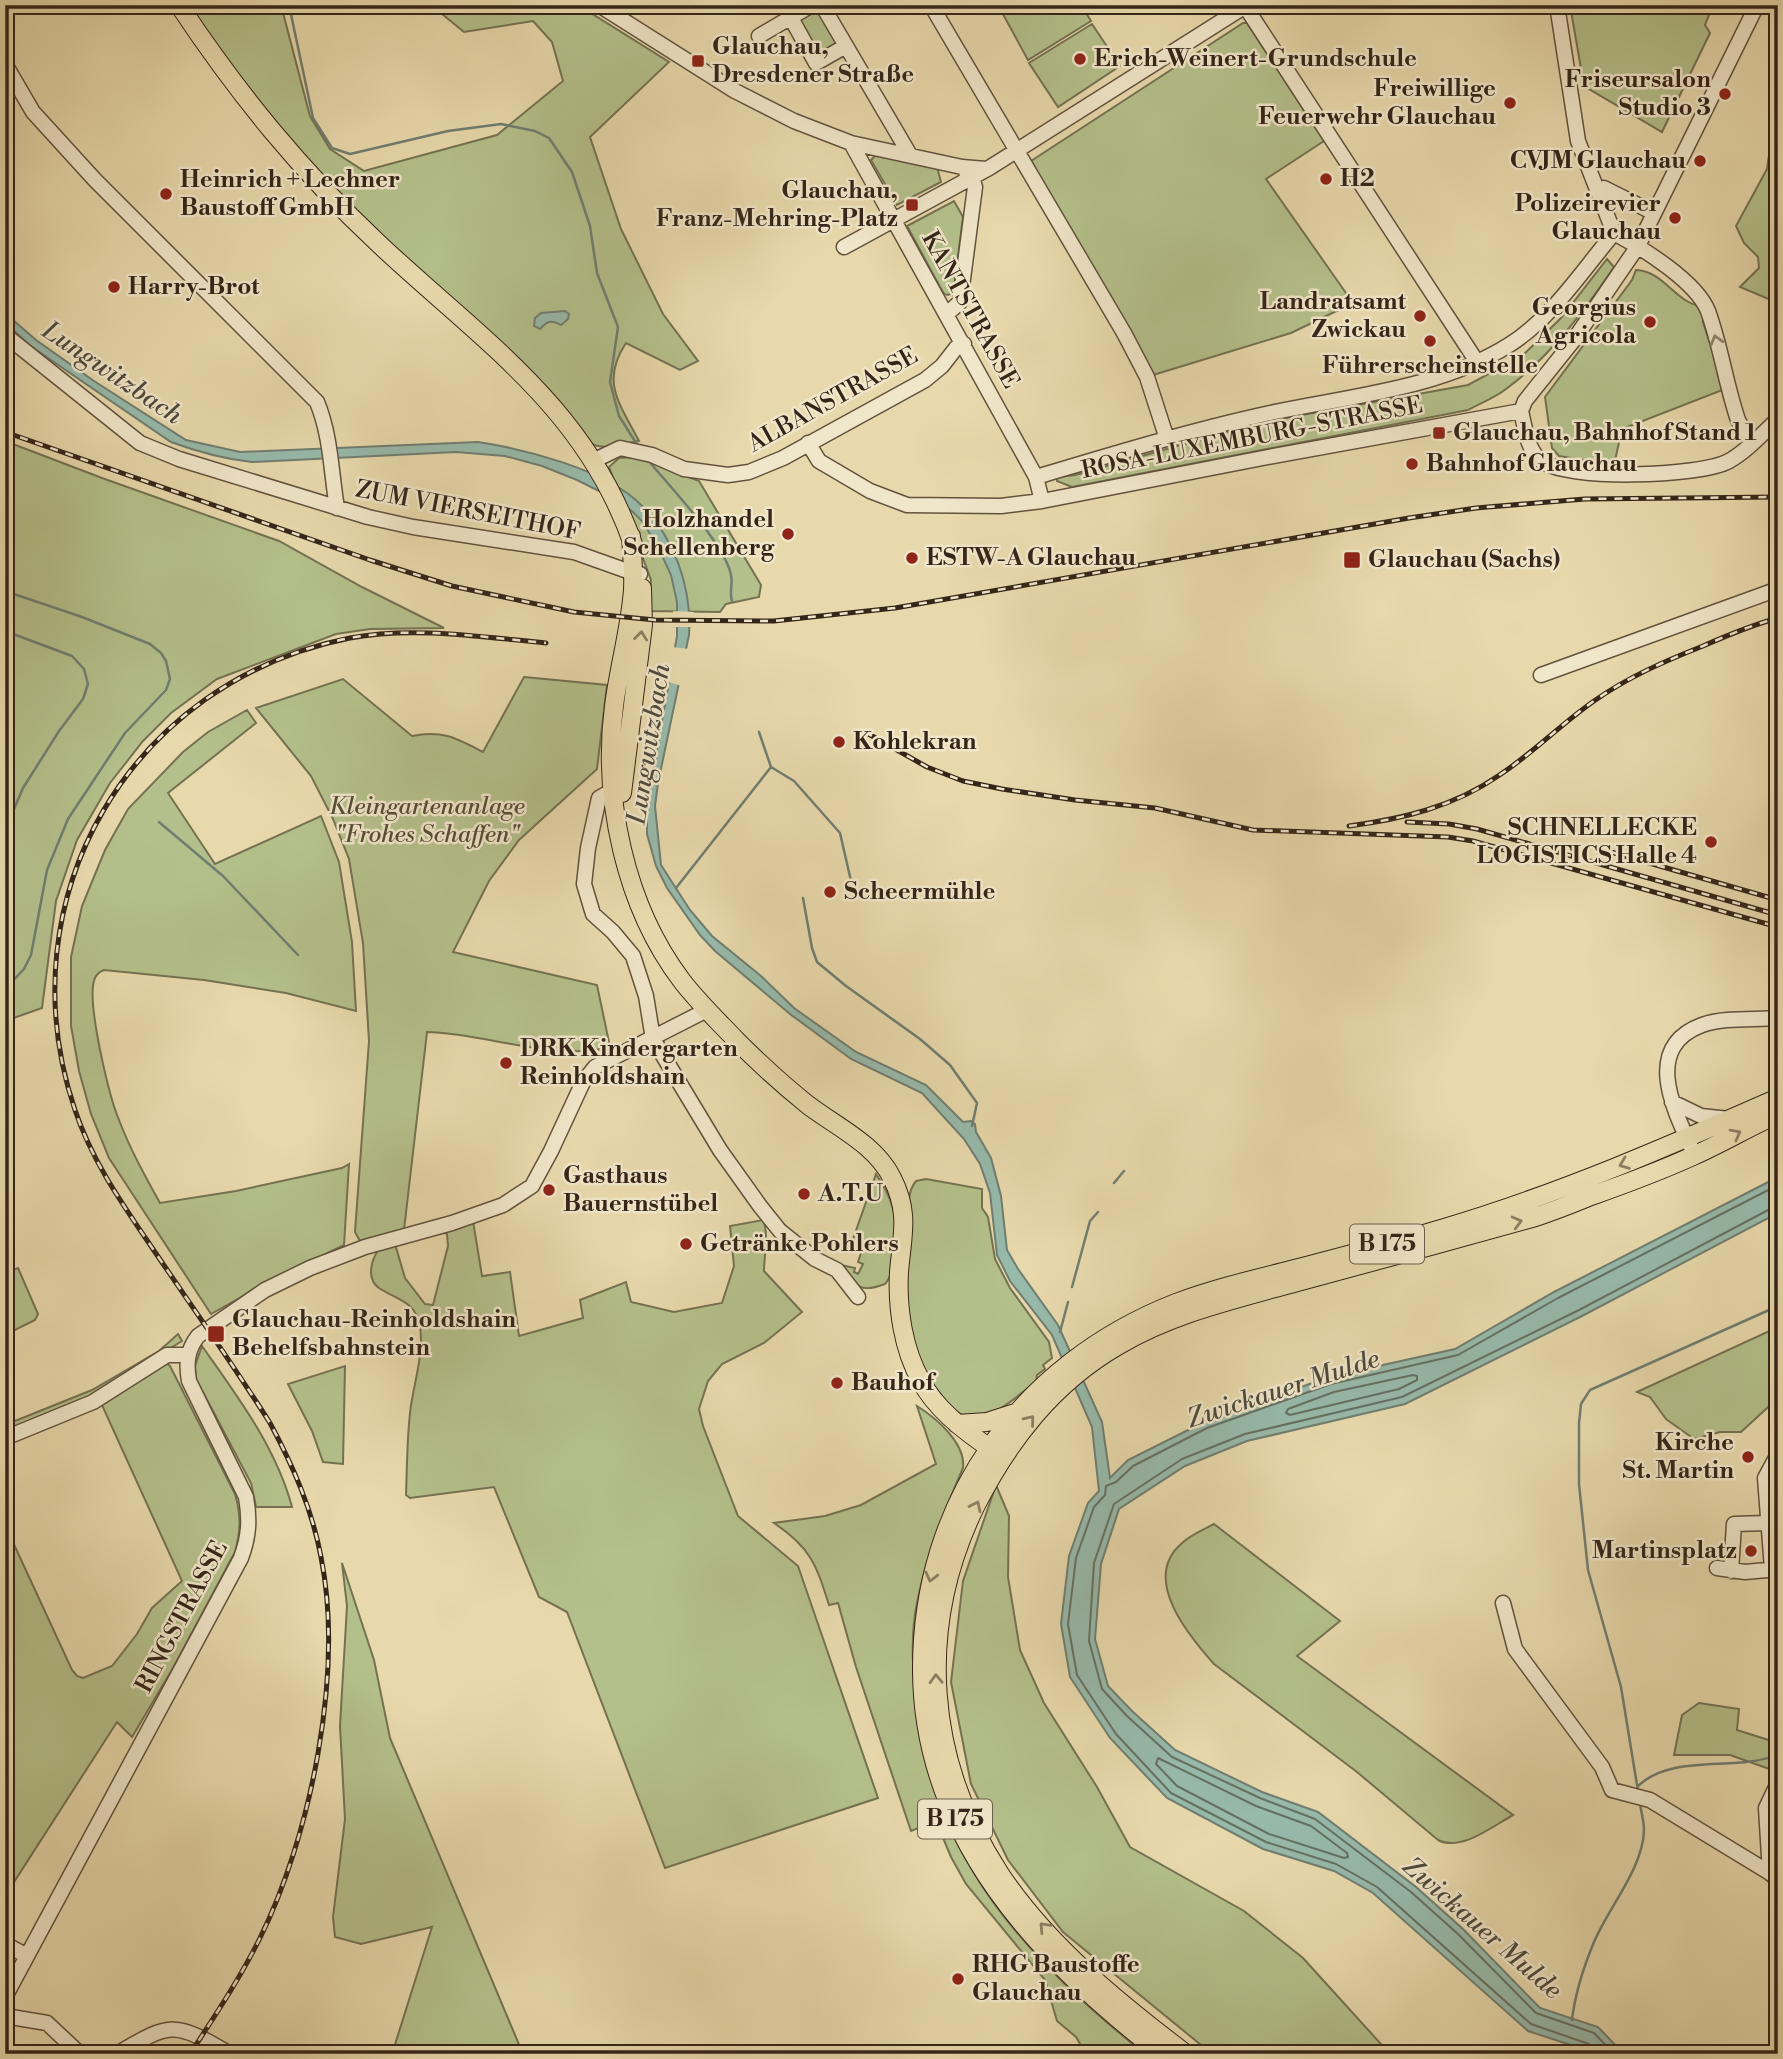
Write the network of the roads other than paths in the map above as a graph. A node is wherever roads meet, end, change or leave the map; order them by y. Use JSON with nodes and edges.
{"nodes":[{"id":1,"x":179,"y":5,"type":"edge"},
{"id":2,"x":599,"y":5,"type":"edge"},
{"id":3,"x":812,"y":5,"type":"edge"},
{"id":4,"x":822,"y":5,"type":"edge"},
{"id":5,"x":1557,"y":5,"type":"edge"},
{"id":6,"x":1756,"y":5,"type":"edge"},
{"id":7,"x":1246,"y":6,"type":"edge"},
{"id":8,"x":936,"y":7,"type":"edge"},
{"id":9,"x":791,"y":18,"type":"junction"},
{"id":10,"x":759,"y":36,"type":"dead end"},
{"id":11,"x":846,"y":46,"type":"junction"},
{"id":12,"x":5,"y":64,"type":"edge"},
{"id":13,"x":851,"y":143,"type":"junction"},
{"id":14,"x":1016,"y":152,"type":"junction"},
{"id":15,"x":910,"y":155,"type":"junction"},
{"id":16,"x":967,"y":173,"type":"junction"},
{"id":17,"x":1597,"y":190,"type":"junction"},
{"id":18,"x":1654,"y":213,"type":"junction"},
{"id":19,"x":895,"y":220,"type":"junction"},
{"id":20,"x":1614,"y":233,"type":"junction"},
{"id":21,"x":1639,"y":246,"type":"junction"},
{"id":22,"x":844,"y":247,"type":"dead end"},
{"id":23,"x":947,"y":314,"type":"junction"},
{"id":24,"x":5,"y":335,"type":"edge"},
{"id":25,"x":964,"y":344,"type":"junction"},
{"id":26,"x":1477,"y":362,"type":"junction"},
{"id":27,"x":1521,"y":411,"type":"junction"},
{"id":28,"x":1778,"y":419,"type":"edge"},
{"id":29,"x":1167,"y":439,"type":"junction"},
{"id":30,"x":1755,"y":440,"type":"junction"},
{"id":31,"x":808,"y":443,"type":"junction"},
{"id":32,"x":597,"y":466,"type":"junction"},
{"id":33,"x":1036,"y":477,"type":"junction"},
{"id":34,"x":1042,"y":501,"type":"junction"},
{"id":35,"x":337,"y":508,"type":"junction"},
{"id":36,"x":637,"y":574,"type":"junction"},
{"id":37,"x":1778,"y":589,"type":"edge"},
{"id":38,"x":1541,"y":675,"type":"dead end"},
{"id":39,"x":611,"y":791,"type":"junction"},
{"id":40,"x":624,"y":850,"type":"junction"},
{"id":41,"x":707,"y":1010,"type":"junction"},
{"id":42,"x":1778,"y":1018,"type":"edge"},
{"id":43,"x":653,"y":1039,"type":"junction"},
{"id":44,"x":1778,"y":1098,"type":"edge"},
{"id":45,"x":1672,"y":1102,"type":"junction"},
{"id":46,"x":1778,"y":1114,"type":"edge"},
{"id":47,"x":1730,"y":1119,"type":"junction"},
{"id":48,"x":1691,"y":1147,"type":"junction"},
{"id":49,"x":858,"y":1297,"type":"dead end"},
{"id":50,"x":188,"y":1355,"type":"junction"},
{"id":51,"x":1056,"y":1381,"type":"junction"},
{"id":52,"x":1015,"y":1413,"type":"junction"},
{"id":53,"x":957,"y":1424,"type":"junction"},
{"id":54,"x":5,"y":1438,"type":"edge"},
{"id":55,"x":996,"y":1452,"type":"junction"},
{"id":56,"x":1778,"y":1454,"type":"edge"},
{"id":57,"x":1767,"y":1522,"type":"junction"},
{"id":58,"x":1775,"y":1569,"type":"edge"},
{"id":59,"x":1503,"y":1603,"type":"dead end"},
{"id":60,"x":1778,"y":1783,"type":"edge"},
{"id":61,"x":1774,"y":1876,"type":"edge"},
{"id":62,"x":5,"y":1944,"type":"edge"},
{"id":63,"x":27,"y":1956,"type":"junction"},
{"id":64,"x":5,"y":1997,"type":"edge"},
{"id":65,"x":5,"y":2016,"type":"edge"},
{"id":66,"x":80,"y":2054,"type":"edge"},
{"id":67,"x":117,"y":2054,"type":"edge"},
{"id":68,"x":230,"y":2054,"type":"edge"},
{"id":69,"x":1162,"y":2054,"type":"edge"},
{"id":70,"x":1186,"y":2054,"type":"edge"}],
"edges":[{"from":1,"to":32,"type":"main road"},
{"from":2,"to":13,"type":"street"},
{"from":3,"to":9,"type":"street"},
{"from":4,"to":11,"type":"street"},
{"from":5,"to":17,"type":"street"},
{"from":6,"to":18,"type":"street"},
{"from":7,"to":14,"type":"street"},
{"from":7,"to":26,"type":"street"},
{"from":8,"to":14,"type":"street"},
{"from":9,"to":10,"type":"street"},
{"from":9,"to":11,"type":"street"},
{"from":11,"to":15,"type":"street"},
{"from":12,"to":35,"type":"street"},
{"from":13,"to":15,"type":"street"},
{"from":13,"to":19,"type":"street","name":"KANTSTRASSE"},
{"from":14,"to":16,"type":"street"},
{"from":14,"to":29,"type":"street"},
{"from":15,"to":16,"type":"street"},
{"from":16,"to":19,"type":"street"},
{"from":16,"to":23,"type":"street"},
{"from":17,"to":18,"type":"street"},
{"from":17,"to":20,"type":"street"},
{"from":18,"to":21,"type":"street"},
{"from":19,"to":22,"type":"street"},
{"from":19,"to":23,"type":"street","name":"KANTSTRASSE"},
{"from":20,"to":21,"type":"street"},
{"from":20,"to":26,"type":"street"},
{"from":21,"to":27,"type":"street"},
{"from":30,"to":21,"type":"street","one_way":true},
{"from":23,"to":25,"type":"street","name":"KANTSTRASSE"},
{"from":24,"to":35,"type":"street","name":"ZUM VIERSEITHOF"},
{"from":25,"to":31,"type":"street","name":"ALBANSTRASSE"},
{"from":25,"to":33,"type":"street","name":"KANTSTRASSE"},
{"from":26,"to":29,"type":"street"},
{"from":27,"to":30,"type":"street"},
{"from":27,"to":34,"type":"street","name":"ROSA-LUXEMBURG-STRASSE"},
{"from":28,"to":30,"type":"street"},
{"from":29,"to":33,"type":"street"},
{"from":31,"to":32,"type":"street","name":"ALBANSTRASSE"},
{"from":31,"to":34,"type":"street","name":"ROSA-LUXEMBURG-STRASSE"},
{"from":32,"to":36,"type":"main road"},
{"from":33,"to":34,"type":"street","name":"KANTSTRASSE"},
{"from":35,"to":36,"type":"street","name":"ZUM VIERSEITHOF"},
{"from":36,"to":39,"type":"main road"},
{"from":40,"to":36,"type":"main road","one_way":true},
{"from":37,"to":38,"type":"street"},
{"from":39,"to":40,"type":"main road"},
{"from":39,"to":43,"type":"street"},
{"from":40,"to":41,"type":"main road"},
{"from":41,"to":43,"type":"street"},
{"from":41,"to":53,"type":"main road"},
{"from":42,"to":45,"type":"street"},
{"from":43,"to":49,"type":"street"},
{"from":43,"to":50,"type":"street"},
{"from":44,"to":47,"type":"main road","number":"B 175"},
{"from":45,"to":47,"type":"street"},
{"from":45,"to":48,"type":"street"},
{"from":48,"to":46,"type":"main road","number":"B 175","one_way":true},
{"from":47,"to":48,"type":"main road","number":"B 175"},
{"from":48,"to":51,"type":"main road","number":"B 175"},
{"from":50,"to":54,"type":"street"},
{"from":50,"to":63,"type":"street","name":"RINGSTRASSE"},
{"from":51,"to":52,"type":"main road","number":"B 175"},
{"from":55,"to":51,"type":"main road","number":"B 175","one_way":true},
{"from":52,"to":53,"type":"main road"},
{"from":52,"to":55,"type":"main road","number":"B 175"},
{"from":53,"to":55,"type":"main road"},
{"from":55,"to":69,"type":"main road","number":"B 175","one_way":true},
{"from":70,"to":55,"type":"main road","number":"B 175","one_way":true},
{"from":56,"to":57,"type":"street"},
{"from":57,"to":58,"type":"street"},
{"from":57,"to":58,"type":"street"},
{"from":59,"to":61,"type":"street"},
{"from":60,"to":61,"type":"street"},
{"from":62,"to":63,"type":"street"},
{"from":63,"to":64,"type":"street","name":"RINGSTRASSE"},
{"from":65,"to":66,"type":"street"},
{"from":67,"to":68,"type":"street"}]}
